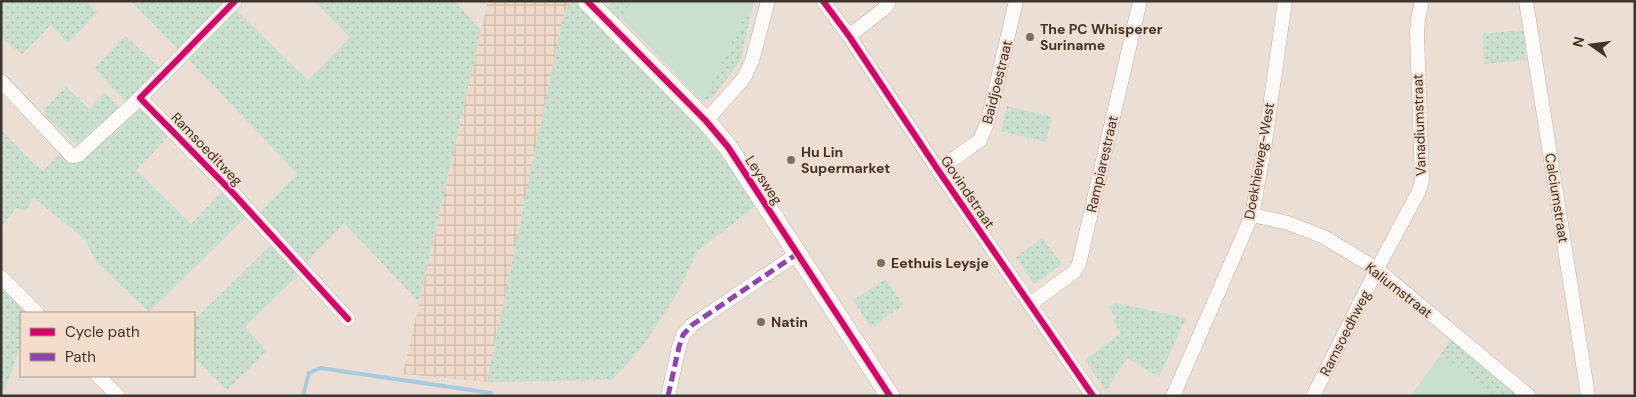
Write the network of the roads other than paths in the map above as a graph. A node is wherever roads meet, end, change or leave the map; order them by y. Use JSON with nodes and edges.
{"nodes":[{"id":1,"x":235,"y":1,"type":"edge"},
{"id":2,"x":588,"y":1,"type":"edge"},
{"id":3,"x":768,"y":1,"type":"edge"},
{"id":4,"x":823,"y":1,"type":"edge"},
{"id":5,"x":889,"y":1,"type":"edge"},
{"id":6,"x":1016,"y":1,"type":"edge"},
{"id":7,"x":1140,"y":1,"type":"edge"},
{"id":8,"x":1285,"y":1,"type":"edge"},
{"id":9,"x":1422,"y":1,"type":"edge"},
{"id":10,"x":1526,"y":1,"type":"edge"},
{"id":11,"x":849,"y":36,"type":"junction"},
{"id":12,"x":1,"y":81,"type":"edge"},
{"id":13,"x":140,"y":98,"type":"junction"},
{"id":14,"x":706,"y":121,"type":"junction"},
{"id":15,"x":938,"y":170,"type":"junction"},
{"id":16,"x":1252,"y":215,"type":"junction"},
{"id":17,"x":797,"y":254,"type":"junction"},
{"id":18,"x":1377,"y":269,"type":"junction"},
{"id":19,"x":1,"y":277,"type":"edge"},
{"id":20,"x":1030,"y":304,"type":"junction"},
{"id":21,"x":36,"y":312,"type":"edge"},
{"id":22,"x":348,"y":319,"type":"dead end"},
{"id":23,"x":99,"y":377,"type":"edge"},
{"id":24,"x":118,"y":396,"type":"edge"},
{"id":25,"x":668,"y":396,"type":"edge"},
{"id":26,"x":890,"y":396,"type":"edge"},
{"id":27,"x":1093,"y":396,"type":"edge"},
{"id":28,"x":1173,"y":396,"type":"edge"},
{"id":29,"x":1313,"y":396,"type":"edge"},
{"id":30,"x":1529,"y":396,"type":"edge"},
{"id":31,"x":1588,"y":396,"type":"edge"}],
"edges":[{"from":1,"to":13,"type":"street"},
{"from":2,"to":14,"type":"street","name":"Leysweg"},
{"from":3,"to":14,"type":"street"},
{"from":4,"to":11,"type":"street","name":"Govindstraat"},
{"from":5,"to":11,"type":"street"},
{"from":6,"to":15,"type":"street","name":"Baidjoestraat"},
{"from":7,"to":20,"type":"street","name":"Rampiarestraat"},
{"from":8,"to":16,"type":"street","name":"Doekhieweg-West"},
{"from":9,"to":18,"type":"street","name":"Vanadiumstraat"},
{"from":10,"to":31,"type":"street","name":"Calciumstraat"},
{"from":11,"to":15,"type":"street","name":"Govindstraat"},
{"from":12,"to":13,"type":"street"},
{"from":13,"to":22,"type":"street","name":"Ramsoeditweg"},
{"from":14,"to":17,"type":"street","name":"Leysweg"},
{"from":15,"to":20,"type":"street","name":"Govindstraat"},
{"from":16,"to":18,"type":"street","name":"Kaliumstraat"},
{"from":16,"to":28,"type":"street","name":"Doekhieweg-West"},
{"from":17,"to":25,"type":"street"},
{"from":17,"to":26,"type":"street","name":"Leysweg"},
{"from":18,"to":29,"type":"street","name":"Ramsoedhweg"},
{"from":18,"to":30,"type":"street","name":"Kaliumstraat"},
{"from":19,"to":21,"type":"street"},
{"from":20,"to":27,"type":"street","name":"Govindstraat"},
{"from":23,"to":24,"type":"street"}]}
